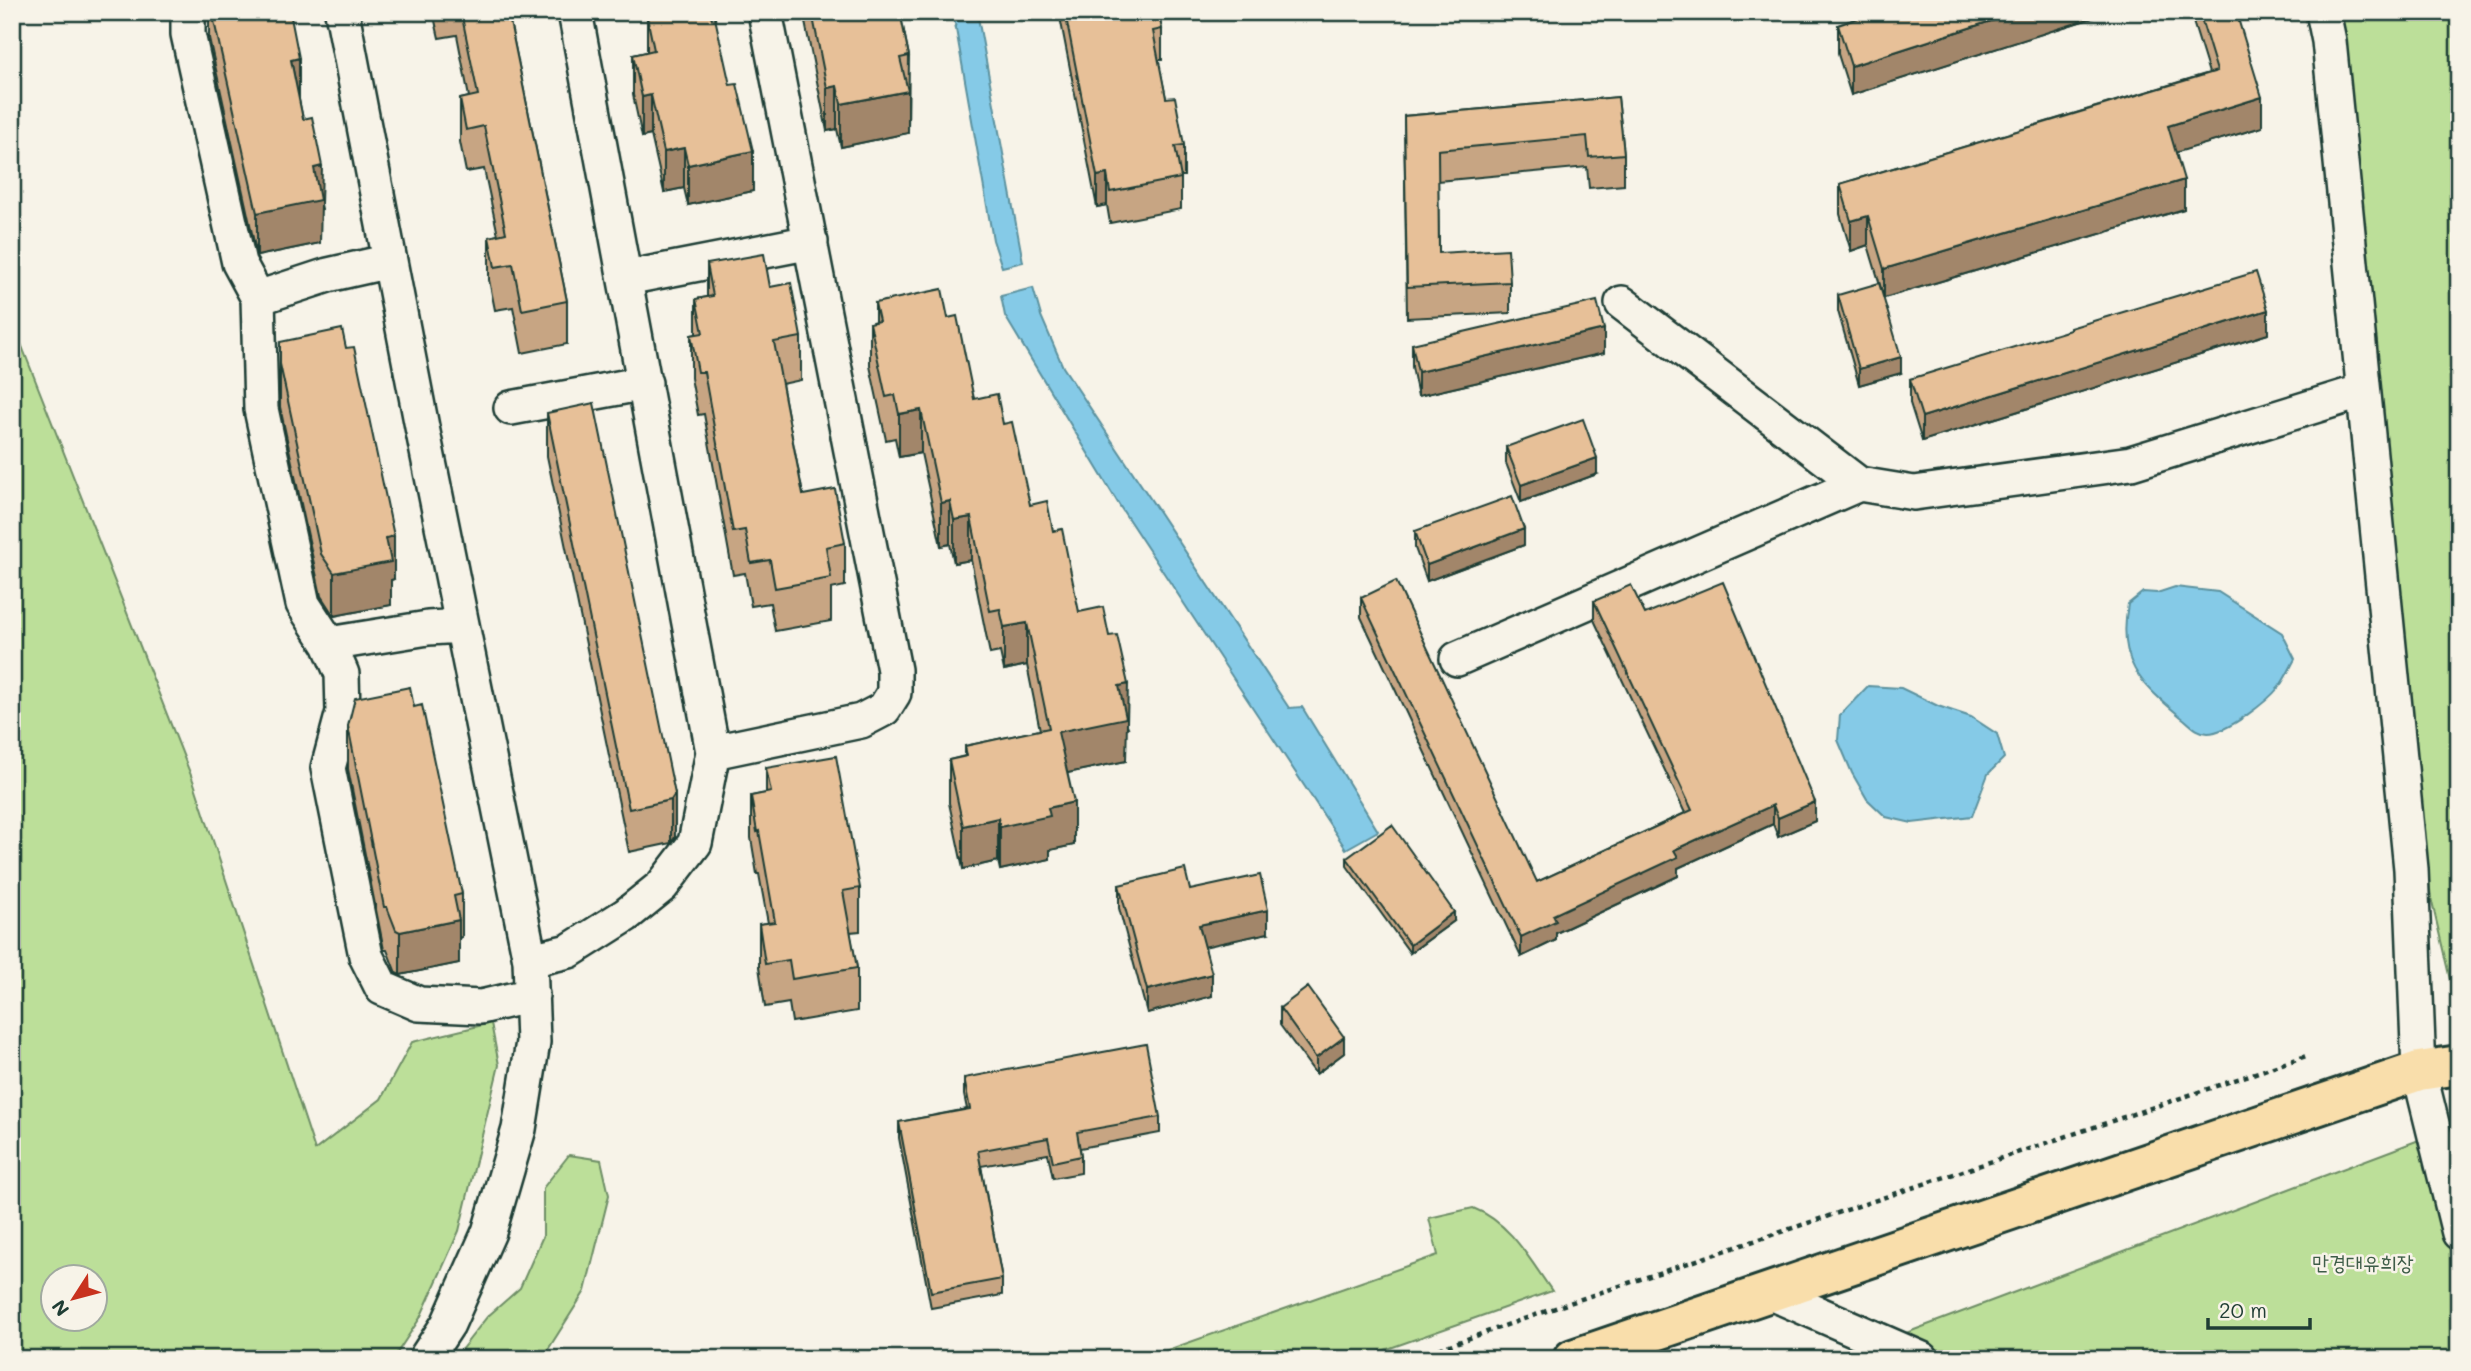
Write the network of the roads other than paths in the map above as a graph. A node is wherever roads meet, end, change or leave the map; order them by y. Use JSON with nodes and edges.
{"nodes":[{"id":1,"x":188,"y":12,"type":"edge"},
{"id":2,"x":342,"y":12,"type":"edge"},
{"id":3,"x":575,"y":12,"type":"edge"},
{"id":4,"x":765,"y":12,"type":"edge"},
{"id":5,"x":2323,"y":12,"type":"edge"},
{"id":6,"x":811,"y":242,"type":"junction"},
{"id":7,"x":390,"y":261,"type":"junction"},
{"id":8,"x":626,"y":278,"type":"junction"},
{"id":9,"x":258,"y":298,"type":"junction"},
{"id":10,"x":1622,"y":303,"type":"dead end"},
{"id":11,"x":645,"y":383,"type":"junction"},
{"id":12,"x":2363,"y":391,"type":"junction"},
{"id":13,"x":511,"y":408,"type":"dead end"},
{"id":14,"x":1859,"y":484,"type":"junction"},
{"id":15,"x":462,"y":626,"type":"junction"},
{"id":16,"x":329,"y":644,"type":"junction"},
{"id":17,"x":1457,"y":659,"type":"dead end"},
{"id":18,"x":713,"y":752,"type":"junction"},
{"id":19,"x":530,"y":961,"type":"junction"},
{"id":20,"x":532,"y":995,"type":"junction"},
{"id":21,"x":2459,"y":1065,"type":"edge"},
{"id":22,"x":2419,"y":1071,"type":"junction"},
{"id":23,"x":2459,"y":1233,"type":"edge"},
{"id":24,"x":1769,"y":1292,"type":"junction"},
{"id":25,"x":425,"y":1359,"type":"edge"},
{"id":26,"x":1573,"y":1359,"type":"edge"},
{"id":27,"x":1922,"y":1359,"type":"edge"}],
"edges":[{"from":1,"to":9,"type":"street"},
{"from":2,"to":7,"type":"street"},
{"from":3,"to":8,"type":"street"},
{"from":4,"to":6,"type":"street"},
{"from":5,"to":12,"type":"street"},
{"from":6,"to":8,"type":"street"},
{"from":6,"to":18,"type":"street"},
{"from":7,"to":9,"type":"street"},
{"from":7,"to":15,"type":"street"},
{"from":8,"to":11,"type":"street"},
{"from":9,"to":16,"type":"street"},
{"from":10,"to":14,"type":"street"},
{"from":11,"to":13,"type":"street"},
{"from":11,"to":18,"type":"street"},
{"from":12,"to":14,"type":"street"},
{"from":12,"to":22,"type":"street"},
{"from":14,"to":17,"type":"street"},
{"from":15,"to":16,"type":"street"},
{"from":15,"to":19,"type":"street"},
{"from":16,"to":20,"type":"street"},
{"from":18,"to":19,"type":"street"},
{"from":19,"to":20,"type":"street"},
{"from":20,"to":25,"type":"street"},
{"from":21,"to":22,"type":"main road"},
{"from":22,"to":23,"type":"street"},
{"from":22,"to":24,"type":"main road"},
{"from":24,"to":26,"type":"main road"},
{"from":24,"to":27,"type":"street"}]}
